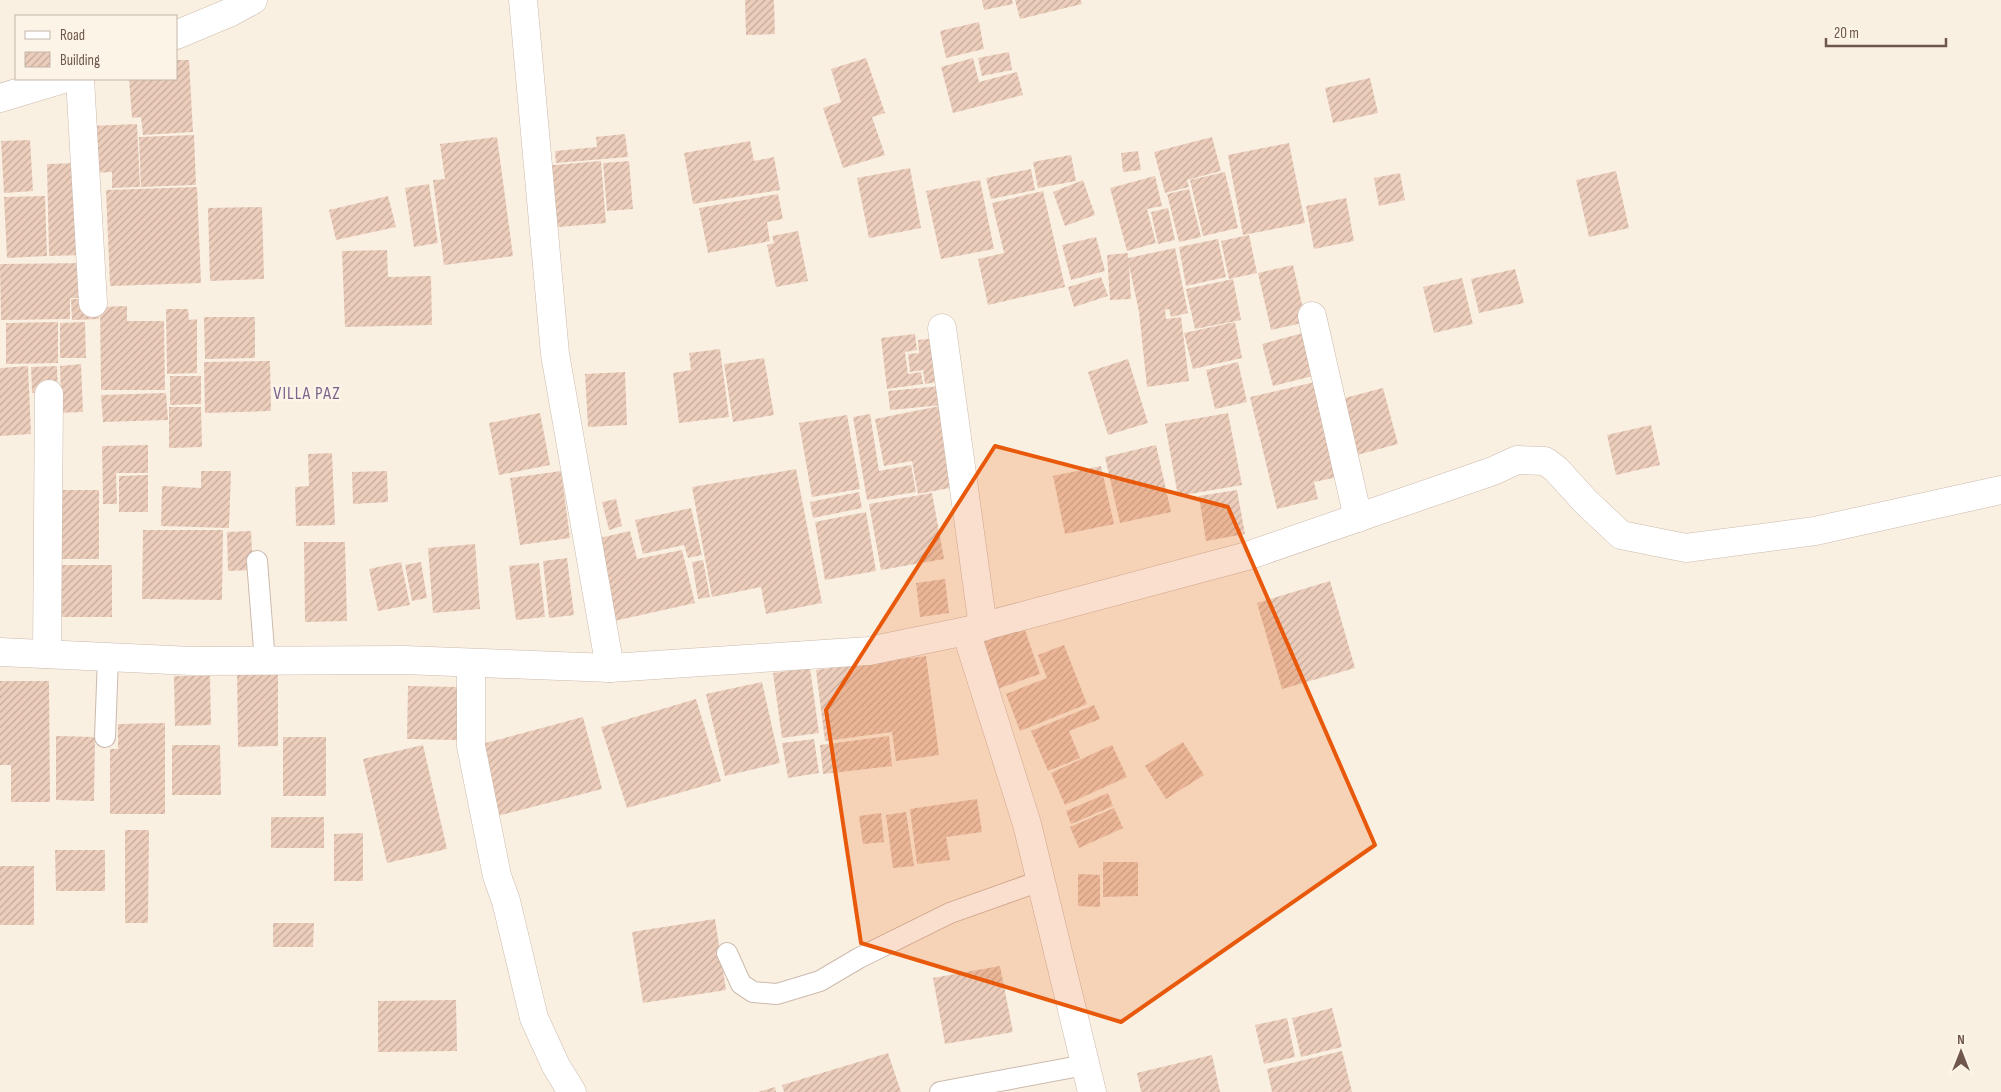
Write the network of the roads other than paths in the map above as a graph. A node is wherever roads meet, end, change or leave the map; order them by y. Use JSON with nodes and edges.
{"nodes":[{"id":1,"x":253,"y":0,"type":"edge"},
{"id":2,"x":523,"y":0,"type":"edge"},
{"id":3,"x":178,"y":34,"type":"edge"},
{"id":4,"x":60,"y":80,"type":"edge"},
{"id":5,"x":80,"y":80,"type":"edge"},
{"id":6,"x":0,"y":98,"type":"edge"},
{"id":7,"x":93,"y":303,"type":"dead end"},
{"id":8,"x":1312,"y":316,"type":"dead end"},
{"id":9,"x":942,"y":328,"type":"dead end"},
{"id":10,"x":49,"y":394,"type":"dead end"},
{"id":11,"x":2001,"y":490,"type":"edge"},
{"id":12,"x":1358,"y":518,"type":"junction"},
{"id":13,"x":256,"y":562,"type":"dead end"},
{"id":14,"x":975,"y":629,"type":"junction"},
{"id":15,"x":0,"y":652,"type":"edge"},
{"id":16,"x":47,"y":654,"type":"junction"},
{"id":17,"x":108,"y":657,"type":"junction"},
{"id":18,"x":265,"y":662,"type":"junction"},
{"id":19,"x":471,"y":663,"type":"junction"},
{"id":20,"x":610,"y":668,"type":"junction"},
{"id":21,"x":105,"y":737,"type":"dead end"},
{"id":22,"x":1040,"y":882,"type":"junction"},
{"id":23,"x":727,"y":953,"type":"dead end"},
{"id":24,"x":1085,"y":1065,"type":"junction"},
{"id":25,"x":572,"y":1092,"type":"edge"},
{"id":26,"x":940,"y":1092,"type":"edge"},
{"id":27,"x":1092,"y":1092,"type":"edge"}],
"edges":[{"from":1,"to":3,"type":"street"},
{"from":2,"to":20,"type":"street"},
{"from":4,"to":6,"type":"street"},
{"from":5,"to":7,"type":"street"},
{"from":8,"to":12,"type":"street"},
{"from":9,"to":14,"type":"street"},
{"from":10,"to":16,"type":"street"},
{"from":11,"to":12,"type":"street"},
{"from":12,"to":14,"type":"street"},
{"from":13,"to":18,"type":"lane"},
{"from":14,"to":20,"type":"street"},
{"from":14,"to":22,"type":"street"},
{"from":15,"to":16,"type":"street"},
{"from":16,"to":17,"type":"street"},
{"from":17,"to":18,"type":"street"},
{"from":17,"to":21,"type":"lane"},
{"from":18,"to":19,"type":"street"},
{"from":19,"to":20,"type":"street"},
{"from":19,"to":25,"type":"street"},
{"from":22,"to":23,"type":"lane"},
{"from":22,"to":24,"type":"street"},
{"from":24,"to":26,"type":"lane"},
{"from":24,"to":27,"type":"street"}]}
